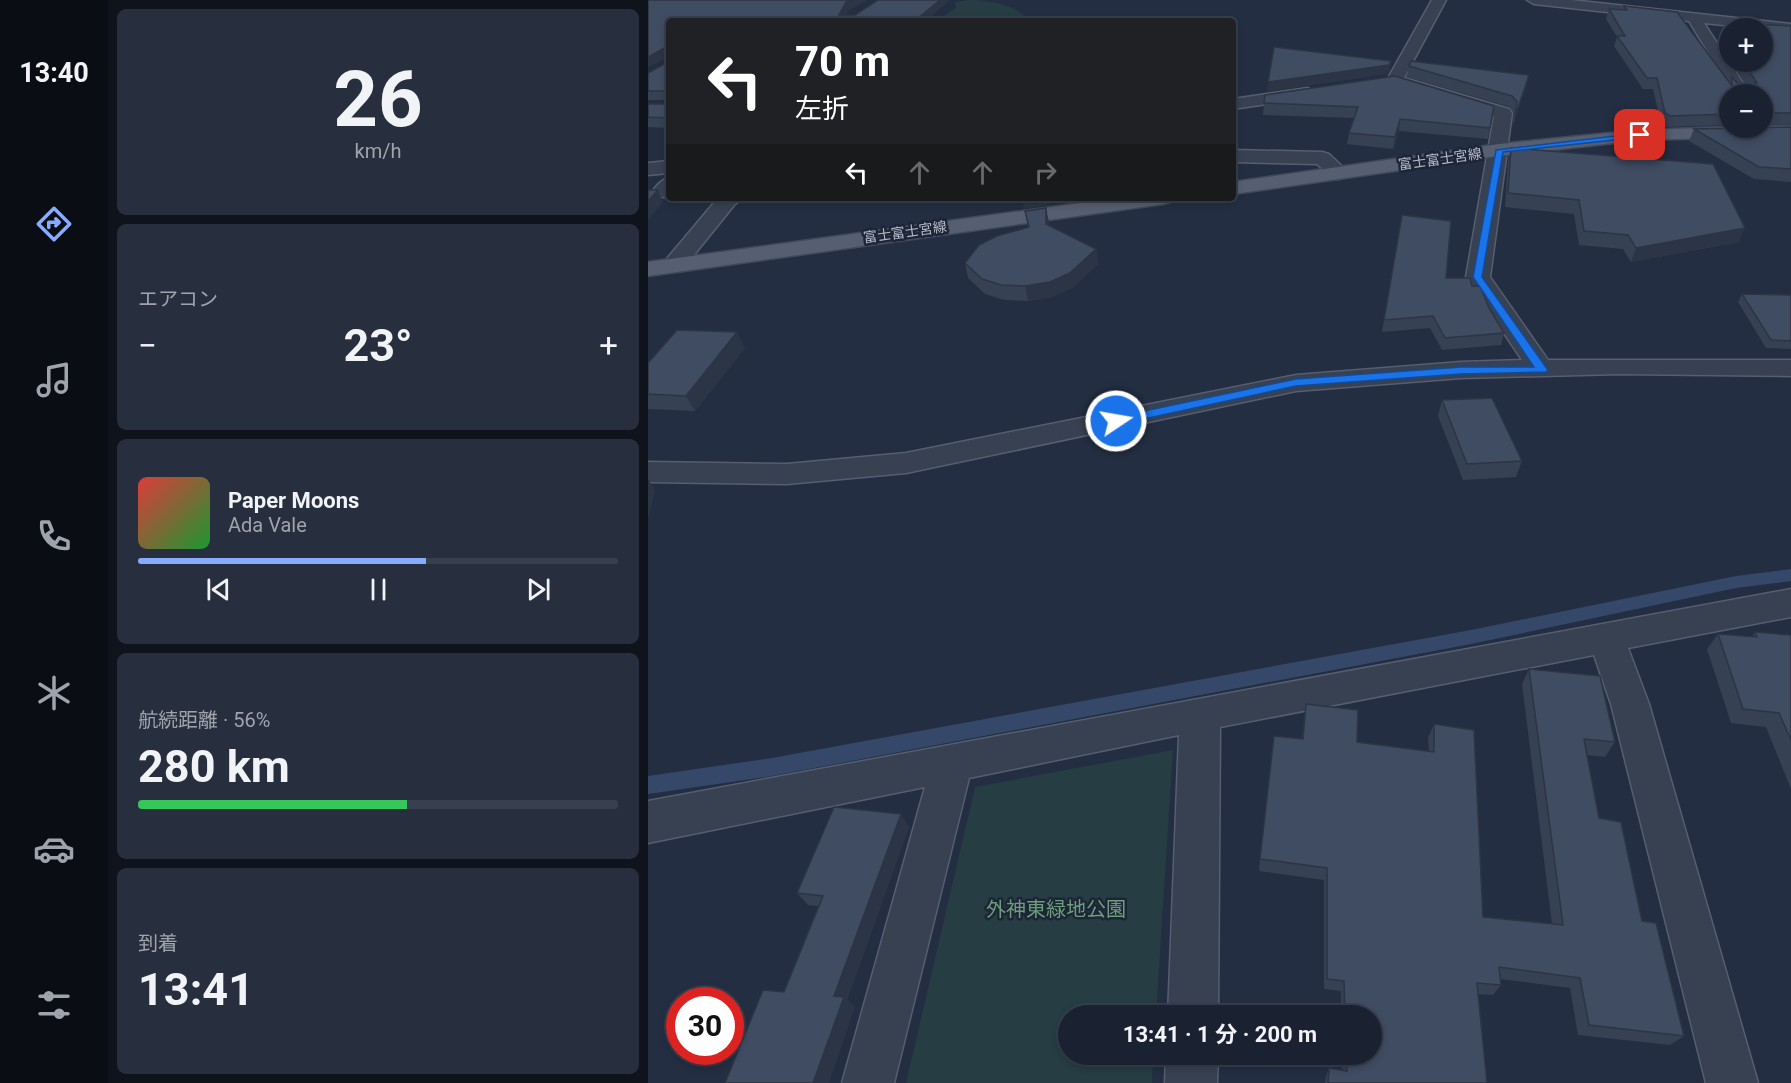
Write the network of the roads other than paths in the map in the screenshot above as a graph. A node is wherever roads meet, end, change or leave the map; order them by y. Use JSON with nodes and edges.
{"nodes":[{"id":1,"x":1439,"y":0,"type":"edge"},
{"id":2,"x":1534,"y":0,"type":"edge"},
{"id":3,"x":1694,"y":18,"type":"junction"},
{"id":4,"x":1791,"y":28,"type":"edge"},
{"id":5,"x":1288,"y":78,"type":"edge"},
{"id":6,"x":1736,"y":84,"type":"edge"},
{"id":7,"x":1324,"y":90,"type":"edge"},
{"id":8,"x":1301,"y":94,"type":"junction"},
{"id":9,"x":1237,"y":103,"type":"edge"},
{"id":10,"x":1773,"y":130,"type":"edge"},
{"id":11,"x":1719,"y":131,"type":"edge"},
{"id":12,"x":1791,"y":131,"type":"edge"},
{"id":13,"x":1500,"y":150,"type":"junction"},
{"id":14,"x":1236,"y":156,"type":"edge"},
{"id":15,"x":666,"y":167,"type":"edge"},
{"id":16,"x":648,"y":169,"type":"edge"},
{"id":17,"x":1339,"y":173,"type":"junction"},
{"id":18,"x":1236,"y":188,"type":"edge"},
{"id":19,"x":725,"y":201,"type":"edge"},
{"id":20,"x":1141,"y":201,"type":"edge"},
{"id":21,"x":673,"y":266,"type":"junction"},
{"id":22,"x":648,"y":269,"type":"edge"},
{"id":23,"x":1791,"y":368,"type":"edge"},
{"id":24,"x":1542,"y":370,"type":"junction"},
{"id":25,"x":648,"y":472,"type":"edge"},
{"id":26,"x":1791,"y":603,"type":"edge"},
{"id":27,"x":1606,"y":637,"type":"junction"},
{"id":28,"x":1200,"y":714,"type":"junction"},
{"id":29,"x":952,"y":763,"type":"junction"},
{"id":30,"x":648,"y":822,"type":"edge"},
{"id":31,"x":1193,"y":1005,"type":"edge"},
{"id":32,"x":1192,"y":1065,"type":"edge"},
{"id":33,"x":868,"y":1083,"type":"edge"},
{"id":34,"x":1191,"y":1083,"type":"edge"},
{"id":35,"x":1732,"y":1083,"type":"edge"}],
"edges":[{"from":1,"to":13,"type":"street"},
{"from":2,"to":3,"type":"street"},
{"from":3,"to":4,"type":"street"},
{"from":3,"to":6,"type":"street"},
{"from":5,"to":8,"type":"street"},
{"from":7,"to":8,"type":"street"},
{"from":8,"to":9,"type":"street"},
{"from":10,"to":12,"type":"main road","name":"富士富士宮線"},
{"from":11,"to":13,"type":"main road","name":"富士富士宮線"},
{"from":13,"to":17,"type":"main road","name":"富士富士宮線"},
{"from":13,"to":24,"type":"street"},
{"from":14,"to":17,"type":"street"},
{"from":15,"to":16,"type":"street"},
{"from":17,"to":18,"type":"main road","name":"富士富士宮線"},
{"from":19,"to":21,"type":"street"},
{"from":20,"to":21,"type":"main road","name":"富士富士宮線"},
{"from":21,"to":22,"type":"main road","name":"富士富士宮線"},
{"from":23,"to":24,"type":"street"},
{"from":24,"to":25,"type":"street"},
{"from":26,"to":27,"type":"street"},
{"from":27,"to":28,"type":"street"},
{"from":27,"to":35,"type":"street"},
{"from":28,"to":29,"type":"street"},
{"from":28,"to":31,"type":"street"},
{"from":29,"to":30,"type":"street"},
{"from":29,"to":33,"type":"street"},
{"from":32,"to":34,"type":"street"}]}
